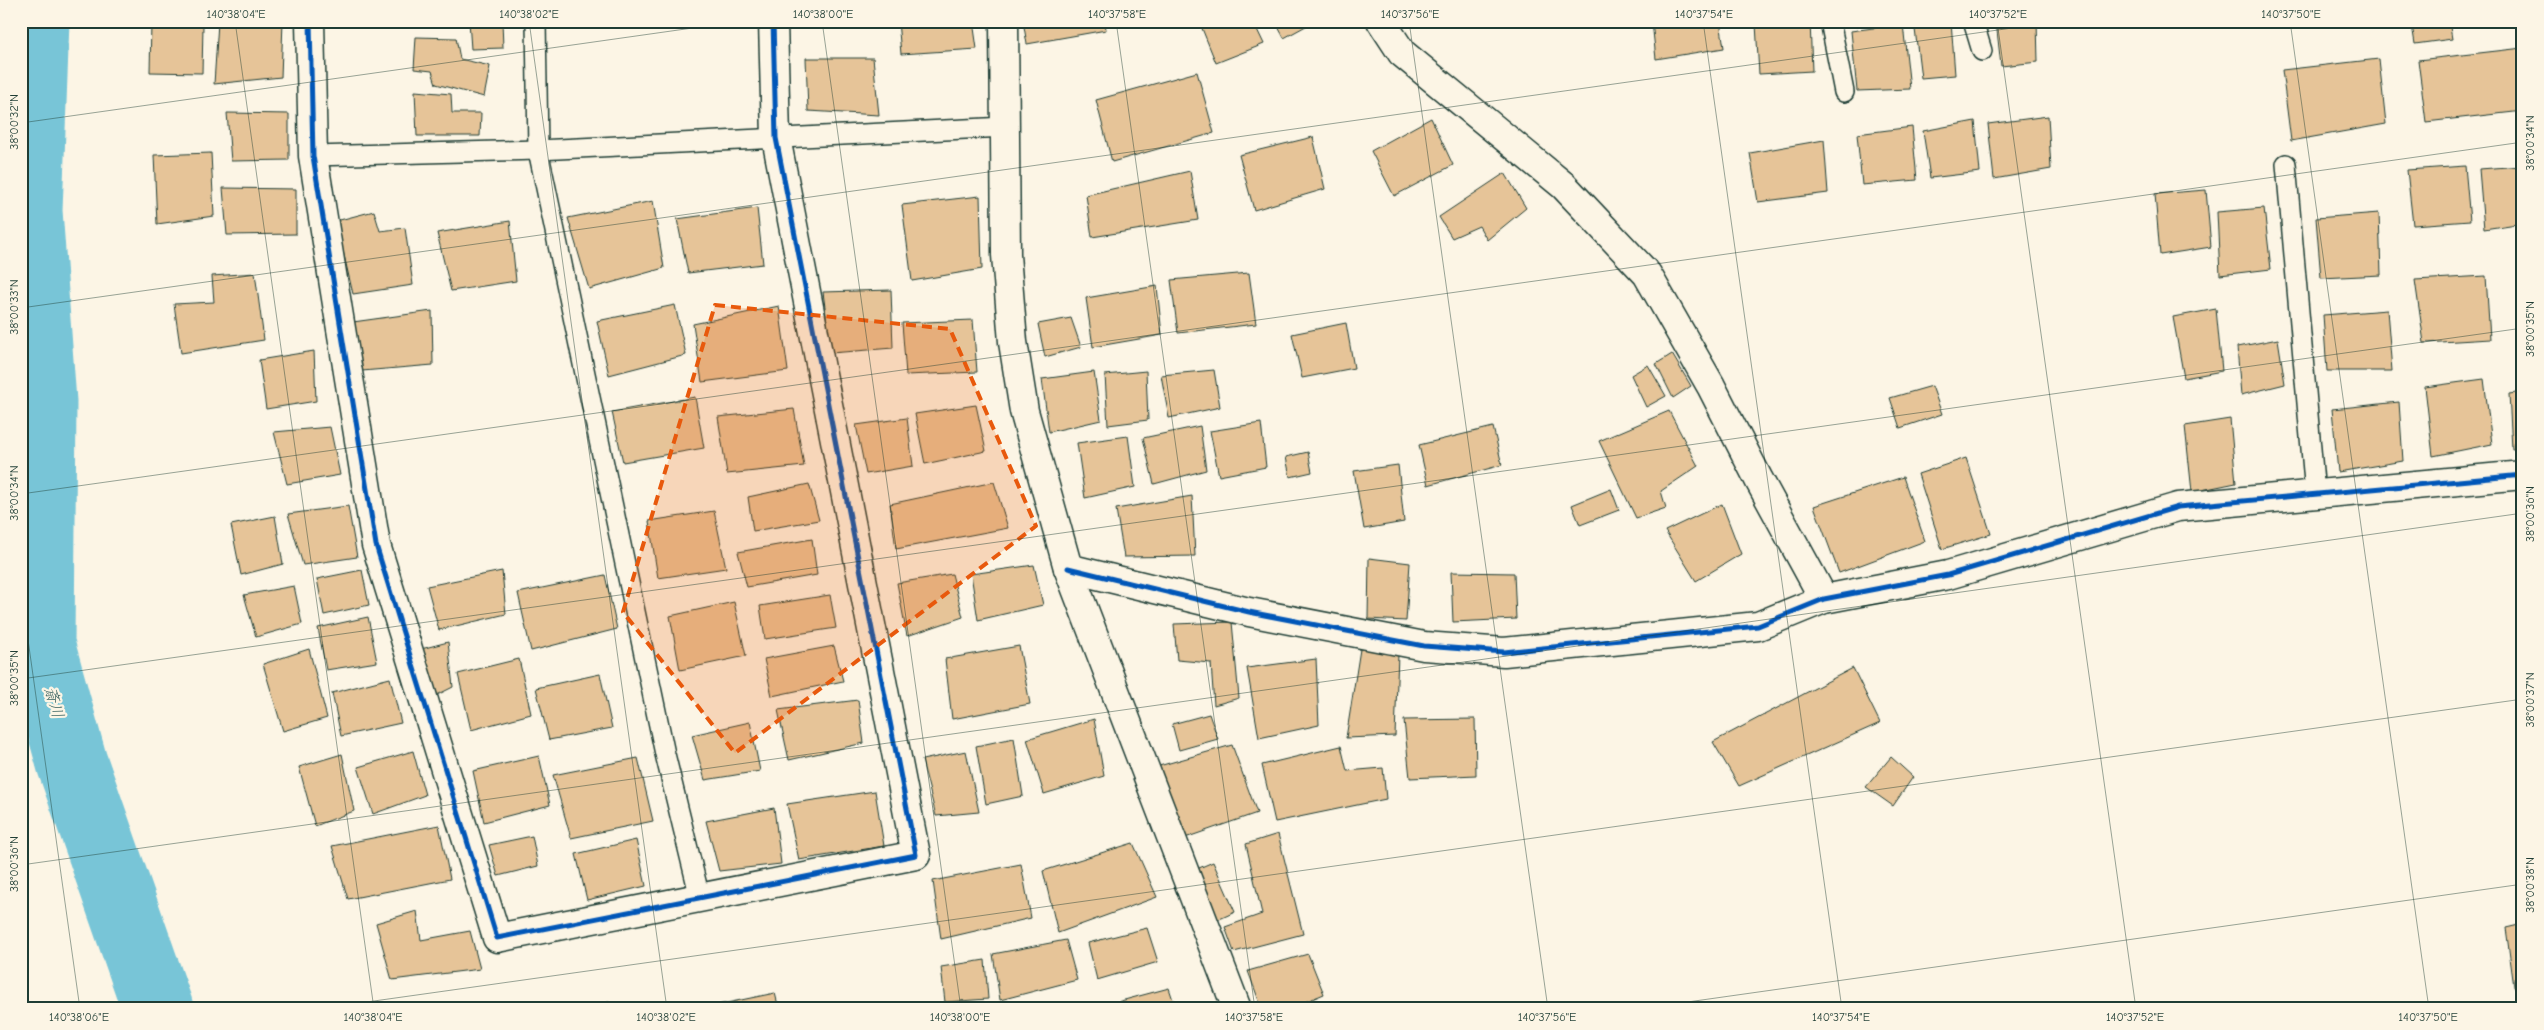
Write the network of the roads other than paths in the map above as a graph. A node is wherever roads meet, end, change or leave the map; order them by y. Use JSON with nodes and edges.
{"nodes":[{"id":1,"x":310,"y":21,"type":"edge"},
{"id":2,"x":536,"y":21,"type":"edge"},
{"id":3,"x":773,"y":21,"type":"edge"},
{"id":4,"x":1004,"y":21,"type":"edge"},
{"id":5,"x":1381,"y":21,"type":"edge"},
{"id":6,"x":1830,"y":21,"type":"edge"},
{"id":7,"x":1973,"y":21,"type":"edge"},
{"id":8,"x":1982,"y":52,"type":"dead end"},
{"id":9,"x":1844,"y":92,"type":"dead end"},
{"id":10,"x":1006,"y":126,"type":"junction"},
{"id":11,"x":776,"y":138,"type":"junction"},
{"id":12,"x":538,"y":150,"type":"junction"},
{"id":13,"x":313,"y":156,"type":"junction"},
{"id":14,"x":2286,"y":164,"type":"dead end"},
{"id":15,"x":2523,"y":475,"type":"edge"},
{"id":16,"x":2316,"y":494,"type":"junction"},
{"id":17,"x":1068,"y":568,"type":"junction"},
{"id":18,"x":1824,"y":599,"type":"junction"},
{"id":19,"x":700,"y":898,"type":"junction"},
{"id":20,"x":1237,"y":1009,"type":"edge"}],
"edges":[{"from":1,"to":13,"type":"street"},
{"from":2,"to":12,"type":"lane"},
{"from":3,"to":11,"type":"street"},
{"from":4,"to":10,"type":"street"},
{"from":5,"to":18,"type":"street"},
{"from":6,"to":9,"type":"lane"},
{"from":7,"to":8,"type":"lane"},
{"from":10,"to":11,"type":"lane"},
{"from":10,"to":17,"type":"street"},
{"from":11,"to":12,"type":"lane"},
{"from":11,"to":19,"type":"street"},
{"from":12,"to":13,"type":"lane"},
{"from":12,"to":19,"type":"lane"},
{"from":13,"to":19,"type":"street"},
{"from":14,"to":16,"type":"lane"},
{"from":15,"to":16,"type":"street"},
{"from":16,"to":18,"type":"street"},
{"from":17,"to":18,"type":"street"},
{"from":17,"to":20,"type":"street"}]}
